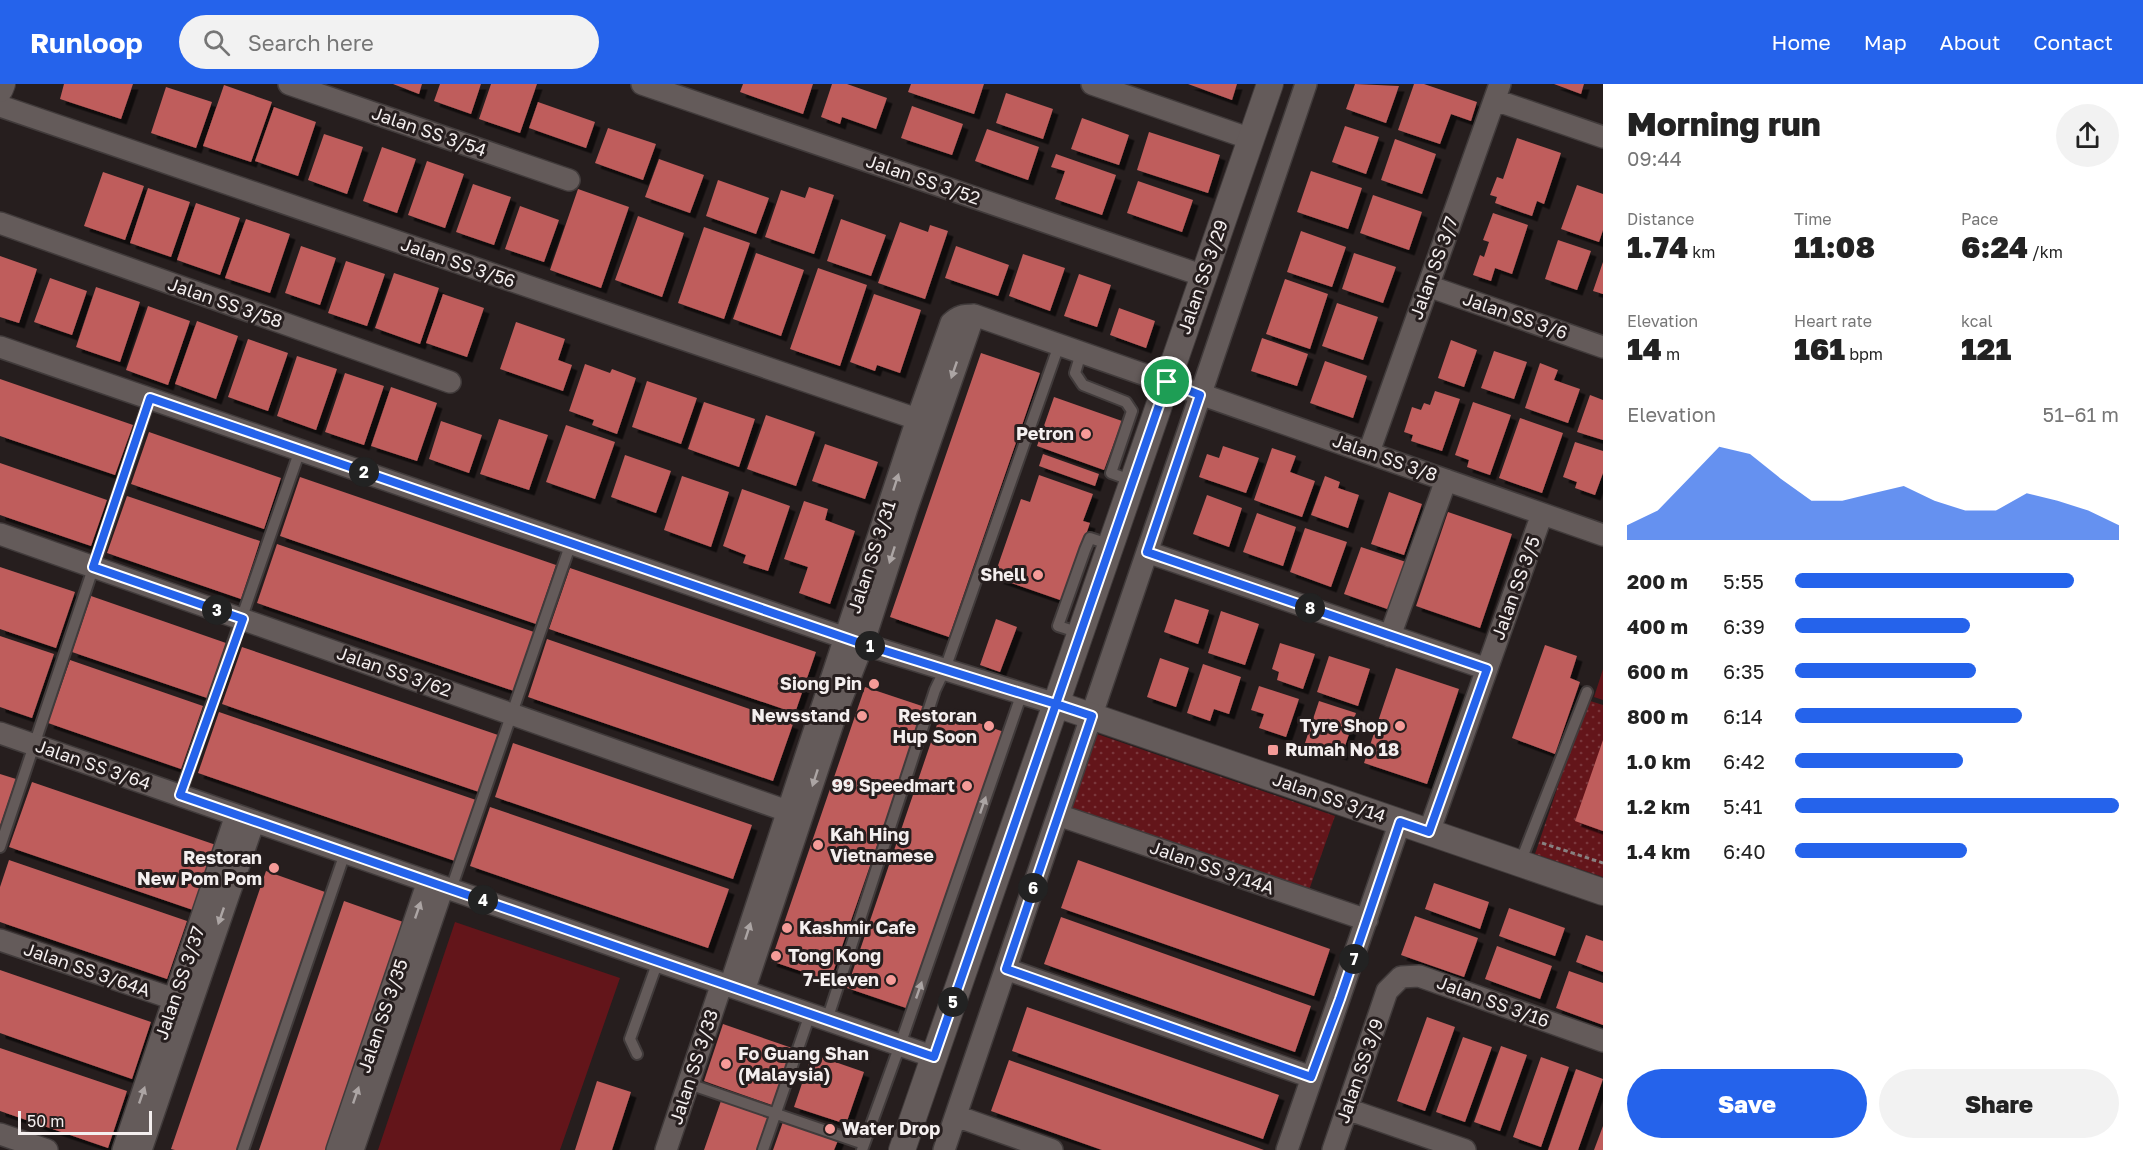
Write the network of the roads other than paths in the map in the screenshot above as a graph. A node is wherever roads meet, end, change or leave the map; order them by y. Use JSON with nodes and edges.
{"nodes":[{"id":1,"x":2,"y":84,"type":"edge"},
{"id":2,"x":289,"y":84,"type":"edge"},
{"id":3,"x":642,"y":84,"type":"edge"},
{"id":4,"x":1092,"y":84,"type":"edge"},
{"id":5,"x":1270,"y":84,"type":"edge"},
{"id":6,"x":1306,"y":84,"type":"edge"},
{"id":7,"x":0,"y":89,"type":"edge"},
{"id":8,"x":1497,"y":92,"type":"edge"},
{"id":9,"x":0,"y":106,"type":"edge"},
{"id":10,"x":1603,"y":137,"type":"edge"},
{"id":11,"x":1251,"y":139,"type":"junction"},
{"id":12,"x":569,"y":180,"type":"dead end"},
{"id":13,"x":0,"y":223,"type":"edge"},
{"id":14,"x":1204,"y":276,"type":"junction"},
{"id":15,"x":1428,"y":286,"type":"junction"},
{"id":16,"x":974,"y":315,"type":"junction"},
{"id":17,"x":1059,"y":345,"type":"junction"},
{"id":18,"x":0,"y":347,"type":"edge"},
{"id":19,"x":1603,"y":347,"type":"edge"},
{"id":20,"x":1081,"y":353,"type":"junction"},
{"id":21,"x":450,"y":382,"type":"dead end"},
{"id":22,"x":1167,"y":382,"type":"junction"},
{"id":23,"x":1200,"y":395,"type":"junction"},
{"id":24,"x":150,"y":398,"type":"junction"},
{"id":25,"x":917,"y":419,"type":"junction"},
{"id":26,"x":300,"y":450,"type":"junction"},
{"id":27,"x":1369,"y":452,"type":"junction"},
{"id":28,"x":1446,"y":480,"type":"junction"},
{"id":29,"x":1133,"y":481,"type":"junction"},
{"id":30,"x":1542,"y":514,"type":"junction"},
{"id":31,"x":0,"y":534,"type":"edge"},
{"id":32,"x":1603,"y":535,"type":"edge"},
{"id":33,"x":571,"y":543,"type":"junction"},
{"id":34,"x":1147,"y":552,"type":"junction"},
{"id":35,"x":93,"y":567,"type":"junction"},
{"id":36,"x":243,"y":619,"type":"junction"},
{"id":37,"x":1390,"y":636,"type":"junction"},
{"id":38,"x":855,"y":641,"type":"junction"},
{"id":39,"x":945,"y":669,"type":"junction"},
{"id":40,"x":1487,"y":669,"type":"junction"},
{"id":41,"x":1587,"y":692,"type":"dead end"},
{"id":42,"x":1022,"y":693,"type":"junction"},
{"id":43,"x":1056,"y":704,"type":"junction"},
{"id":44,"x":512,"y":712,"type":"junction"},
{"id":45,"x":1092,"y":716,"type":"junction"},
{"id":46,"x":0,"y":733,"type":"edge"},
{"id":47,"x":35,"y":745,"type":"junction"},
{"id":48,"x":180,"y":795,"type":"junction"},
{"id":49,"x":787,"y":811,"type":"junction"},
{"id":50,"x":1058,"y":815,"type":"junction"},
{"id":51,"x":245,"y":818,"type":"junction"},
{"id":52,"x":1400,"y":822,"type":"junction"},
{"id":53,"x":1429,"y":832,"type":"junction"},
{"id":54,"x":0,"y":847,"type":"edge"},
{"id":55,"x":345,"y":853,"type":"junction"},
{"id":56,"x":1520,"y":863,"type":"junction"},
{"id":57,"x":441,"y":886,"type":"junction"},
{"id":58,"x":1603,"y":892,"type":"edge"},
{"id":59,"x":1367,"y":921,"type":"junction"},
{"id":60,"x":0,"y":940,"type":"edge"},
{"id":61,"x":658,"y":961,"type":"junction"},
{"id":62,"x":1006,"y":969,"type":"junction"},
{"id":63,"x":732,"y":987,"type":"junction"},
{"id":64,"x":1387,"y":992,"type":"joint"},
{"id":65,"x":174,"y":999,"type":"junction"},
{"id":66,"x":819,"y":1017,"type":"junction"},
{"id":67,"x":1603,"y":1041,"type":"edge"},
{"id":68,"x":900,"y":1045,"type":"junction"},
{"id":69,"x":637,"y":1054,"type":"dead end"},
{"id":70,"x":934,"y":1057,"type":"junction"},
{"id":71,"x":1311,"y":1077,"type":"junction"},
{"id":72,"x":689,"y":1084,"type":"junction"},
{"id":73,"x":1347,"y":1109,"type":"junction"},
{"id":74,"x":775,"y":1113,"type":"junction"},
{"id":75,"x":956,"y":1116,"type":"junction"},
{"id":76,"x":9,"y":1141,"type":"edge"},
{"id":77,"x":863,"y":1147,"type":"edge"},
{"id":78,"x":47,"y":1150,"type":"edge"},
{"id":79,"x":123,"y":1150,"type":"edge"},
{"id":80,"x":141,"y":1150,"type":"edge"},
{"id":81,"x":243,"y":1150,"type":"edge"},
{"id":82,"x":337,"y":1150,"type":"edge"},
{"id":83,"x":353,"y":1150,"type":"edge"},
{"id":84,"x":666,"y":1150,"type":"edge"},
{"id":85,"x":762,"y":1150,"type":"edge"},
{"id":86,"x":902,"y":1150,"type":"edge"},
{"id":87,"x":944,"y":1150,"type":"edge"},
{"id":88,"x":1052,"y":1150,"type":"edge"},
{"id":89,"x":1287,"y":1150,"type":"edge"},
{"id":90,"x":1333,"y":1150,"type":"edge"},
{"id":91,"x":1466,"y":1150,"type":"edge"}],
"edges":[{"from":1,"to":7,"type":"street"},
{"from":2,"to":12,"type":"street","name":"Jalan SS 3/54"},
{"from":3,"to":14,"type":"street","name":"Jalan SS 3/52"},
{"from":4,"to":11,"type":"street"},
{"from":5,"to":11,"type":"street","name":"Jalan SS 3/29"},
{"from":6,"to":23,"type":"street"},
{"from":8,"to":10,"type":"street"},
{"from":8,"to":15,"type":"street","name":"Jalan SS 3/7"},
{"from":9,"to":25,"type":"street","name":"Jalan SS 3/56"},
{"from":11,"to":14,"type":"street","name":"Jalan SS 3/29"},
{"from":13,"to":21,"type":"street","name":"Jalan SS 3/58"},
{"from":14,"to":22,"type":"street","name":"Jalan SS 3/29"},
{"from":15,"to":19,"type":"street","name":"Jalan SS 3/6"},
{"from":15,"to":27,"type":"street","name":"Jalan SS 3/7"},
{"from":16,"to":17,"type":"street"},
{"from":16,"to":25,"type":"street","name":"Jalan SS 3/31"},
{"from":16,"to":38,"type":"street","name":"Jalan SS 3/31","one_way":true},
{"from":17,"to":20,"type":"street"},
{"from":17,"to":39,"type":"lane"},
{"from":18,"to":24,"type":"street"},
{"from":20,"to":22,"type":"street"},
{"from":20,"to":29,"type":"lane"},
{"from":22,"to":23,"type":"street","name":"Jalan SS 3/8"},
{"from":22,"to":29,"type":"street","name":"Jalan SS 3/29"},
{"from":23,"to":27,"type":"street","name":"Jalan SS 3/8"},
{"from":23,"to":34,"type":"street"},
{"from":24,"to":26,"type":"street"},
{"from":24,"to":35,"type":"lane"},
{"from":38,"to":25,"type":"street","name":"Jalan SS 3/31","one_way":true},
{"from":26,"to":33,"type":"street"},
{"from":26,"to":36,"type":"lane"},
{"from":27,"to":28,"type":"street","name":"Jalan SS 3/8"},
{"from":28,"to":30,"type":"street","name":"Jalan SS 3/8"},
{"from":28,"to":37,"type":"street"},
{"from":29,"to":43,"type":"street","name":"Jalan SS 3/29"},
{"from":30,"to":32,"type":"street","name":"Jalan SS 3/8"},
{"from":30,"to":40,"type":"street","name":"Jalan SS 3/5"},
{"from":31,"to":35,"type":"street","name":"Jalan SS 3/62"},
{"from":33,"to":38,"type":"street"},
{"from":33,"to":44,"type":"lane"},
{"from":34,"to":37,"type":"street"},
{"from":34,"to":45,"type":"street"},
{"from":35,"to":36,"type":"street","name":"Jalan SS 3/62"},
{"from":35,"to":47,"type":"lane"},
{"from":36,"to":44,"type":"street","name":"Jalan SS 3/62"},
{"from":36,"to":48,"type":"lane"},
{"from":37,"to":40,"type":"street"},
{"from":38,"to":39,"type":"street"},
{"from":38,"to":49,"type":"street","name":"Jalan SS 3/31"},
{"from":38,"to":63,"type":"street","name":"Jalan SS 3/31","one_way":true},
{"from":39,"to":42,"type":"street"},
{"from":39,"to":66,"type":"lane"},
{"from":40,"to":53,"type":"street","name":"Jalan SS 3/5"},
{"from":41,"to":56,"type":"lane"},
{"from":42,"to":43,"type":"street"},
{"from":68,"to":42,"type":"lane","one_way":true},
{"from":43,"to":45,"type":"street","name":"Jalan SS 3/14"},
{"from":43,"to":70,"type":"street","name":"Jalan SS 3/29"},
{"from":44,"to":49,"type":"street","name":"Jalan SS 3/62"},
{"from":44,"to":57,"type":"lane"},
{"from":45,"to":50,"type":"street"},
{"from":45,"to":52,"type":"street","name":"Jalan SS 3/14"},
{"from":46,"to":47,"type":"street","name":"Jalan SS 3/64"},
{"from":47,"to":48,"type":"street","name":"Jalan SS 3/64"},
{"from":47,"to":54,"type":"lane"},
{"from":48,"to":51,"type":"street","name":"Jalan SS 3/64"},
{"from":63,"to":49,"type":"street","name":"Jalan SS 3/31","one_way":true},
{"from":50,"to":59,"type":"street","name":"Jalan SS 3/14A"},
{"from":50,"to":62,"type":"street"},
{"from":51,"to":55,"type":"street","name":"Jalan SS 3/64"},
{"from":51,"to":65,"type":"street","name":"Jalan SS 3/37"},
{"from":51,"to":80,"type":"street","name":"Jalan SS 3/37","one_way":true},
{"from":52,"to":53,"type":"street","name":"Jalan SS 3/14"},
{"from":52,"to":59,"type":"street"},
{"from":53,"to":56,"type":"street","name":"Jalan SS 3/14"},
{"from":55,"to":57,"type":"street","name":"Jalan SS 3/64"},
{"from":55,"to":81,"type":"lane"},
{"from":56,"to":58,"type":"street","name":"Jalan SS 3/14"},
{"from":57,"to":61,"type":"street","name":"Jalan SS 3/64"},
{"from":82,"to":57,"type":"street","name":"Jalan SS 3/35","one_way":true},
{"from":57,"to":83,"type":"street","name":"Jalan SS 3/35"},
{"from":59,"to":71,"type":"street"},
{"from":60,"to":65,"type":"street","name":"Jalan SS 3/64A"},
{"from":61,"to":63,"type":"street","name":"Jalan SS 3/64"},
{"from":61,"to":69,"type":"lane"},
{"from":62,"to":71,"type":"street"},
{"from":62,"to":75,"type":"street"},
{"from":63,"to":66,"type":"street","name":"Jalan SS 3/64"},
{"from":63,"to":72,"type":"street","name":"Jalan SS 3/33"},
{"from":64,"to":67,"type":"street","name":"Jalan SS 3/16"},
{"from":64,"to":73,"type":"street","name":"Jalan SS 3/9"},
{"from":79,"to":65,"type":"street","name":"Jalan SS 3/37","one_way":true},
{"from":66,"to":68,"type":"street","name":"Jalan SS 3/64"},
{"from":66,"to":74,"type":"lane"},
{"from":68,"to":70,"type":"street","name":"Jalan SS 3/64"},
{"from":68,"to":77,"type":"lane"},
{"from":70,"to":86,"type":"street","name":"Jalan SS 3/29"},
{"from":71,"to":89,"type":"street"},
{"from":72,"to":74,"type":"lane"},
{"from":72,"to":84,"type":"street","name":"Jalan SS 3/33"},
{"from":73,"to":90,"type":"street","name":"Jalan SS 3/9"},
{"from":73,"to":91,"type":"street"},
{"from":74,"to":77,"type":"lane"},
{"from":74,"to":85,"type":"lane"},
{"from":75,"to":87,"type":"street"},
{"from":75,"to":88,"type":"street"},
{"from":76,"to":78,"type":"street"}]}
